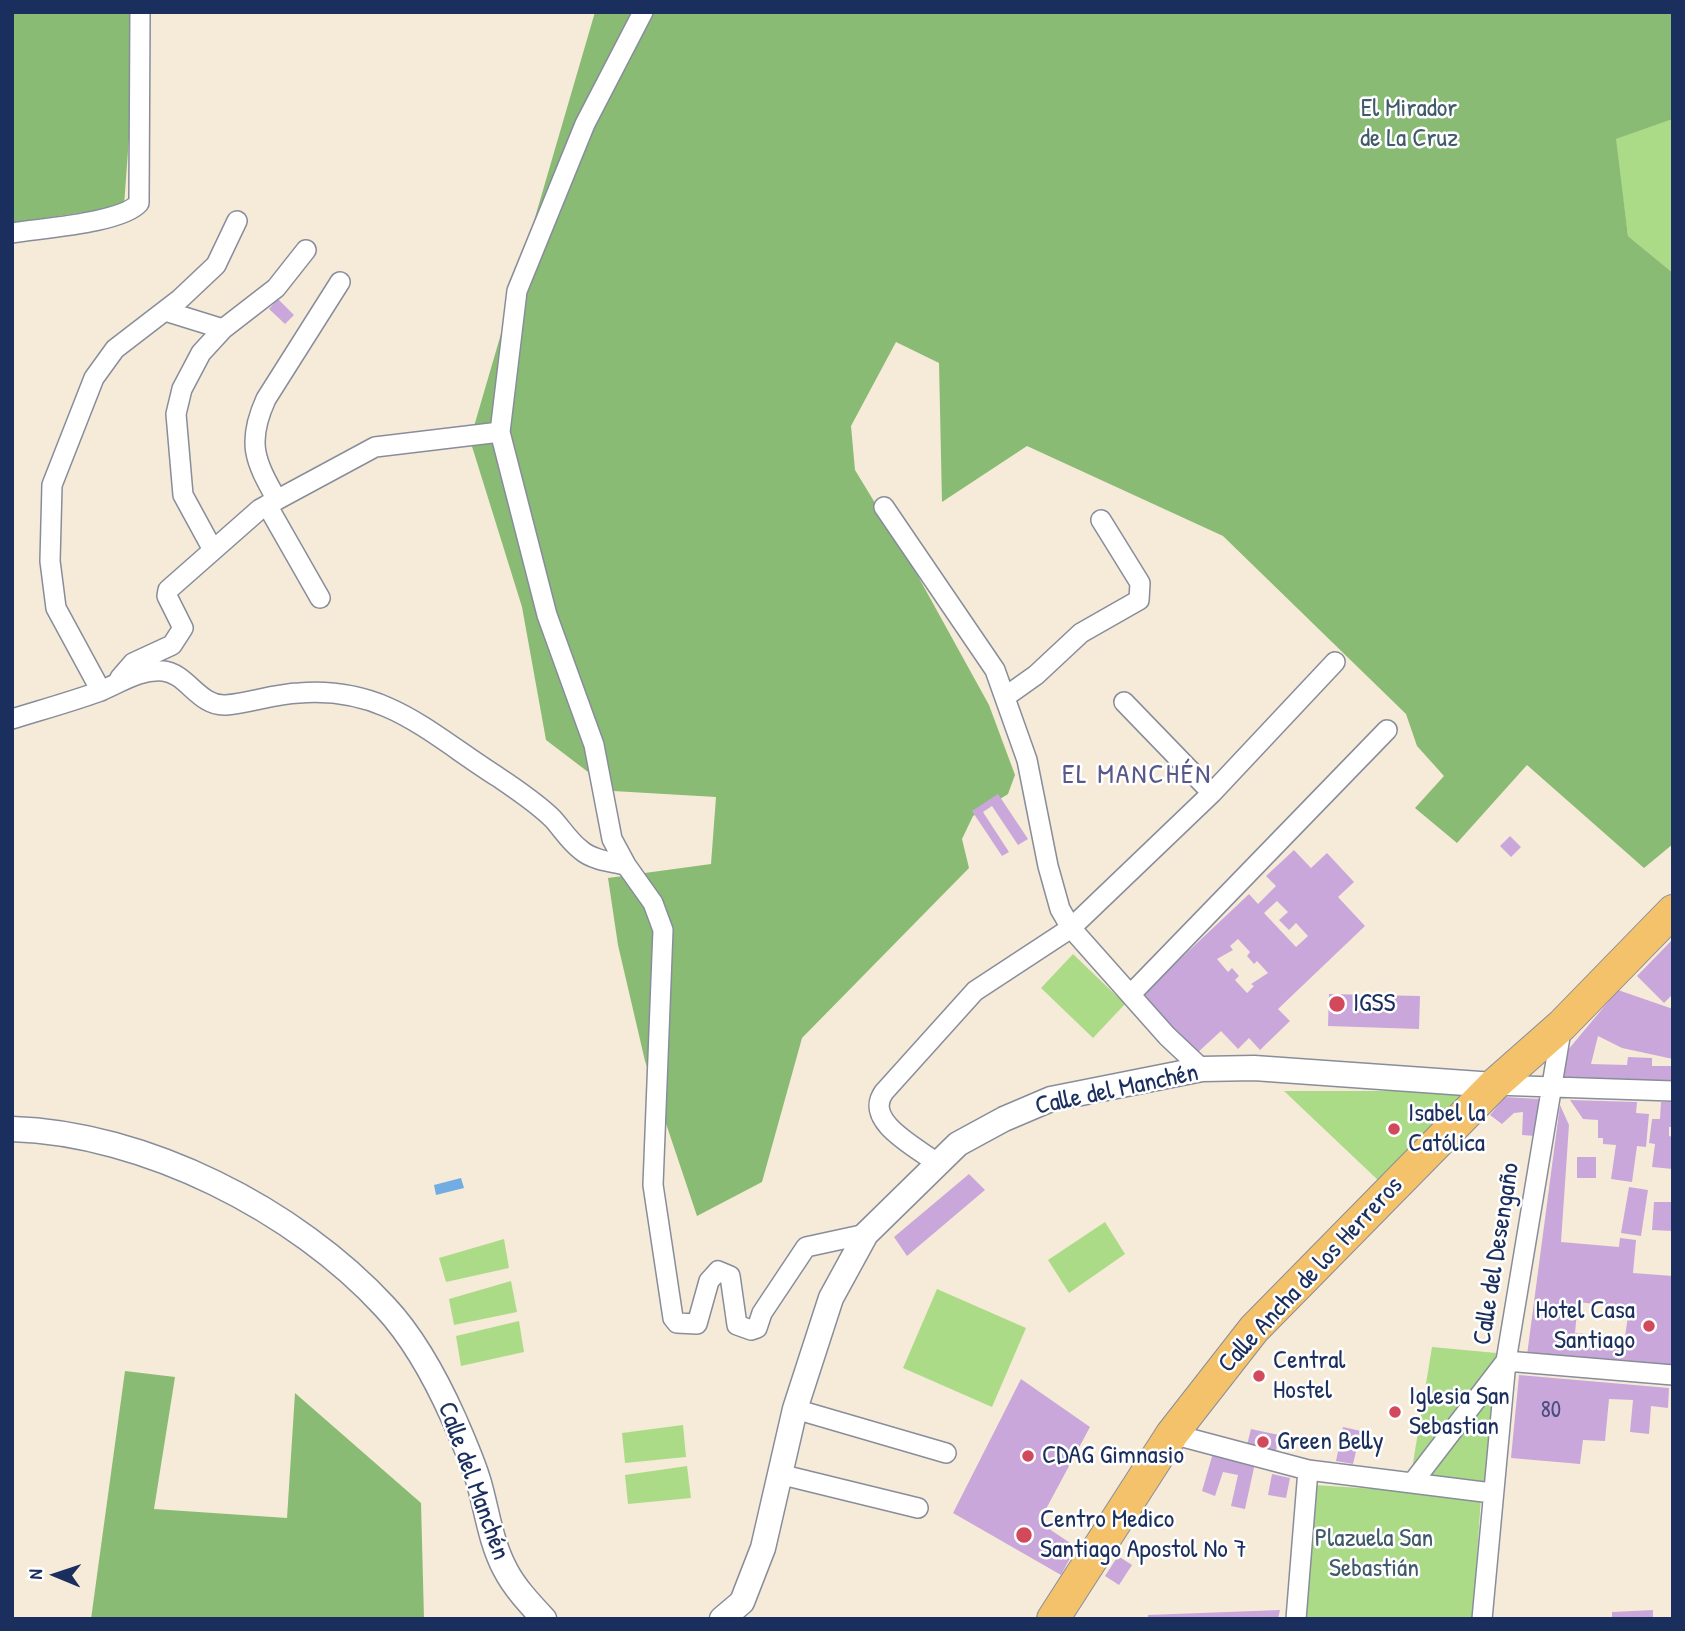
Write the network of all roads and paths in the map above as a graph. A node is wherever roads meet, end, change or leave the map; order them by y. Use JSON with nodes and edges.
{"nodes":[{"id":1,"x":140,"y":12,"type":"edge"},
{"id":2,"x":643,"y":12,"type":"edge"},
{"id":3,"x":237,"y":221,"type":"dead end"},
{"id":4,"x":12,"y":233,"type":"edge"},
{"id":5,"x":306,"y":250,"type":"dead end"},
{"id":6,"x":340,"y":282,"type":"dead end"},
{"id":7,"x":165,"y":311,"type":"junction"},
{"id":8,"x":223,"y":328,"type":"junction"},
{"id":9,"x":500,"y":432,"type":"junction"},
{"id":10,"x":272,"y":503,"type":"junction"},
{"id":11,"x":884,"y":507,"type":"dead end"},
{"id":12,"x":1101,"y":520,"type":"dead end"},
{"id":13,"x":212,"y":550,"type":"junction"},
{"id":14,"x":320,"y":598,"type":"dead end"},
{"id":15,"x":1335,"y":662,"type":"dead end"},
{"id":16,"x":109,"y":686,"type":"junction"},
{"id":17,"x":1005,"y":697,"type":"junction"},
{"id":18,"x":1124,"y":702,"type":"dead end"},
{"id":19,"x":12,"y":719,"type":"edge"},
{"id":20,"x":1387,"y":730,"type":"dead end"},
{"id":21,"x":1212,"y":793,"type":"junction"},
{"id":22,"x":626,"y":865,"type":"junction"},
{"id":23,"x":1673,"y":911,"type":"edge"},
{"id":24,"x":1071,"y":928,"type":"junction"},
{"id":25,"x":1132,"y":994,"type":"junction"},
{"id":26,"x":1562,"y":1025,"type":"junction"},
{"id":27,"x":1202,"y":1069,"type":"junction"},
{"id":28,"x":1494,"y":1085,"type":"junction"},
{"id":29,"x":1552,"y":1087,"type":"junction"},
{"id":30,"x":1673,"y":1091,"type":"edge"},
{"id":31,"x":12,"y":1129,"type":"edge"},
{"id":32,"x":937,"y":1163,"type":"junction"},
{"id":33,"x":866,"y":1234,"type":"junction"},
{"id":34,"x":1506,"y":1362,"type":"junction"},
{"id":35,"x":1673,"y":1376,"type":"edge"},
{"id":36,"x":795,"y":1409,"type":"junction"},
{"id":37,"x":1172,"y":1434,"type":"junction"},
{"id":38,"x":946,"y":1453,"type":"dead end"},
{"id":39,"x":1308,"y":1470,"type":"junction"},
{"id":40,"x":779,"y":1474,"type":"junction"},
{"id":41,"x":1413,"y":1482,"type":"junction"},
{"id":42,"x":1492,"y":1493,"type":"junction"},
{"id":43,"x":918,"y":1508,"type":"dead end"},
{"id":44,"x":544,"y":1619,"type":"edge"},
{"id":45,"x":722,"y":1619,"type":"edge"},
{"id":46,"x":1053,"y":1619,"type":"edge"},
{"id":47,"x":1296,"y":1619,"type":"edge"},
{"id":48,"x":1482,"y":1619,"type":"edge"}],
"edges":[{"from":1,"to":4,"type":"street"},
{"from":2,"to":9,"type":"street"},
{"from":3,"to":7,"type":"street"},
{"from":5,"to":8,"type":"street"},
{"from":6,"to":10,"type":"street"},
{"from":7,"to":8,"type":"street"},
{"from":7,"to":16,"type":"street"},
{"from":8,"to":13,"type":"street"},
{"from":9,"to":10,"type":"street"},
{"from":9,"to":22,"type":"street"},
{"from":10,"to":13,"type":"street"},
{"from":10,"to":14,"type":"street"},
{"from":11,"to":17,"type":"street"},
{"from":12,"to":17,"type":"street"},
{"from":13,"to":16,"type":"street"},
{"from":15,"to":21,"type":"street"},
{"from":16,"to":19,"type":"street"},
{"from":16,"to":22,"type":"street"},
{"from":17,"to":24,"type":"street"},
{"from":18,"to":21,"type":"street"},
{"from":20,"to":25,"type":"street"},
{"from":21,"to":24,"type":"street"},
{"from":22,"to":33,"type":"street"},
{"from":23,"to":26,"type":"main road"},
{"from":24,"to":25,"type":"street"},
{"from":24,"to":32,"type":"street"},
{"from":25,"to":27,"type":"street"},
{"from":26,"to":28,"type":"main road"},
{"from":26,"to":29,"type":"street","name":"Calle del Desengaño"},
{"from":27,"to":28,"type":"street","name":"Calle del Manchén"},
{"from":27,"to":32,"type":"street","name":"Calle del Manchén"},
{"from":28,"to":29,"type":"street"},
{"from":28,"to":37,"type":"main road","name":"Calle Ancha de los Herreros"},
{"from":29,"to":30,"type":"street"},
{"from":29,"to":34,"type":"street","name":"Calle del Desengaño"},
{"from":31,"to":44,"type":"street","name":"Calle del Manchén"},
{"from":32,"to":33,"type":"street","name":"Calle del Manchén"},
{"from":33,"to":36,"type":"street","name":"Calle del Manchén"},
{"from":34,"to":35,"type":"street"},
{"from":34,"to":41,"type":"street"},
{"from":34,"to":42,"type":"street","name":"Calle del Desengaño"},
{"from":36,"to":38,"type":"street"},
{"from":36,"to":40,"type":"street","name":"Calle del Manchén"},
{"from":37,"to":39,"type":"street"},
{"from":37,"to":46,"type":"main road","name":"Calle Ancha de los Herreros"},
{"from":39,"to":41,"type":"street"},
{"from":39,"to":47,"type":"street"},
{"from":40,"to":43,"type":"street"},
{"from":40,"to":45,"type":"street","name":"Calle del Manchén"},
{"from":41,"to":42,"type":"street"},
{"from":42,"to":48,"type":"street","name":"Calle del Desengaño"}]}
